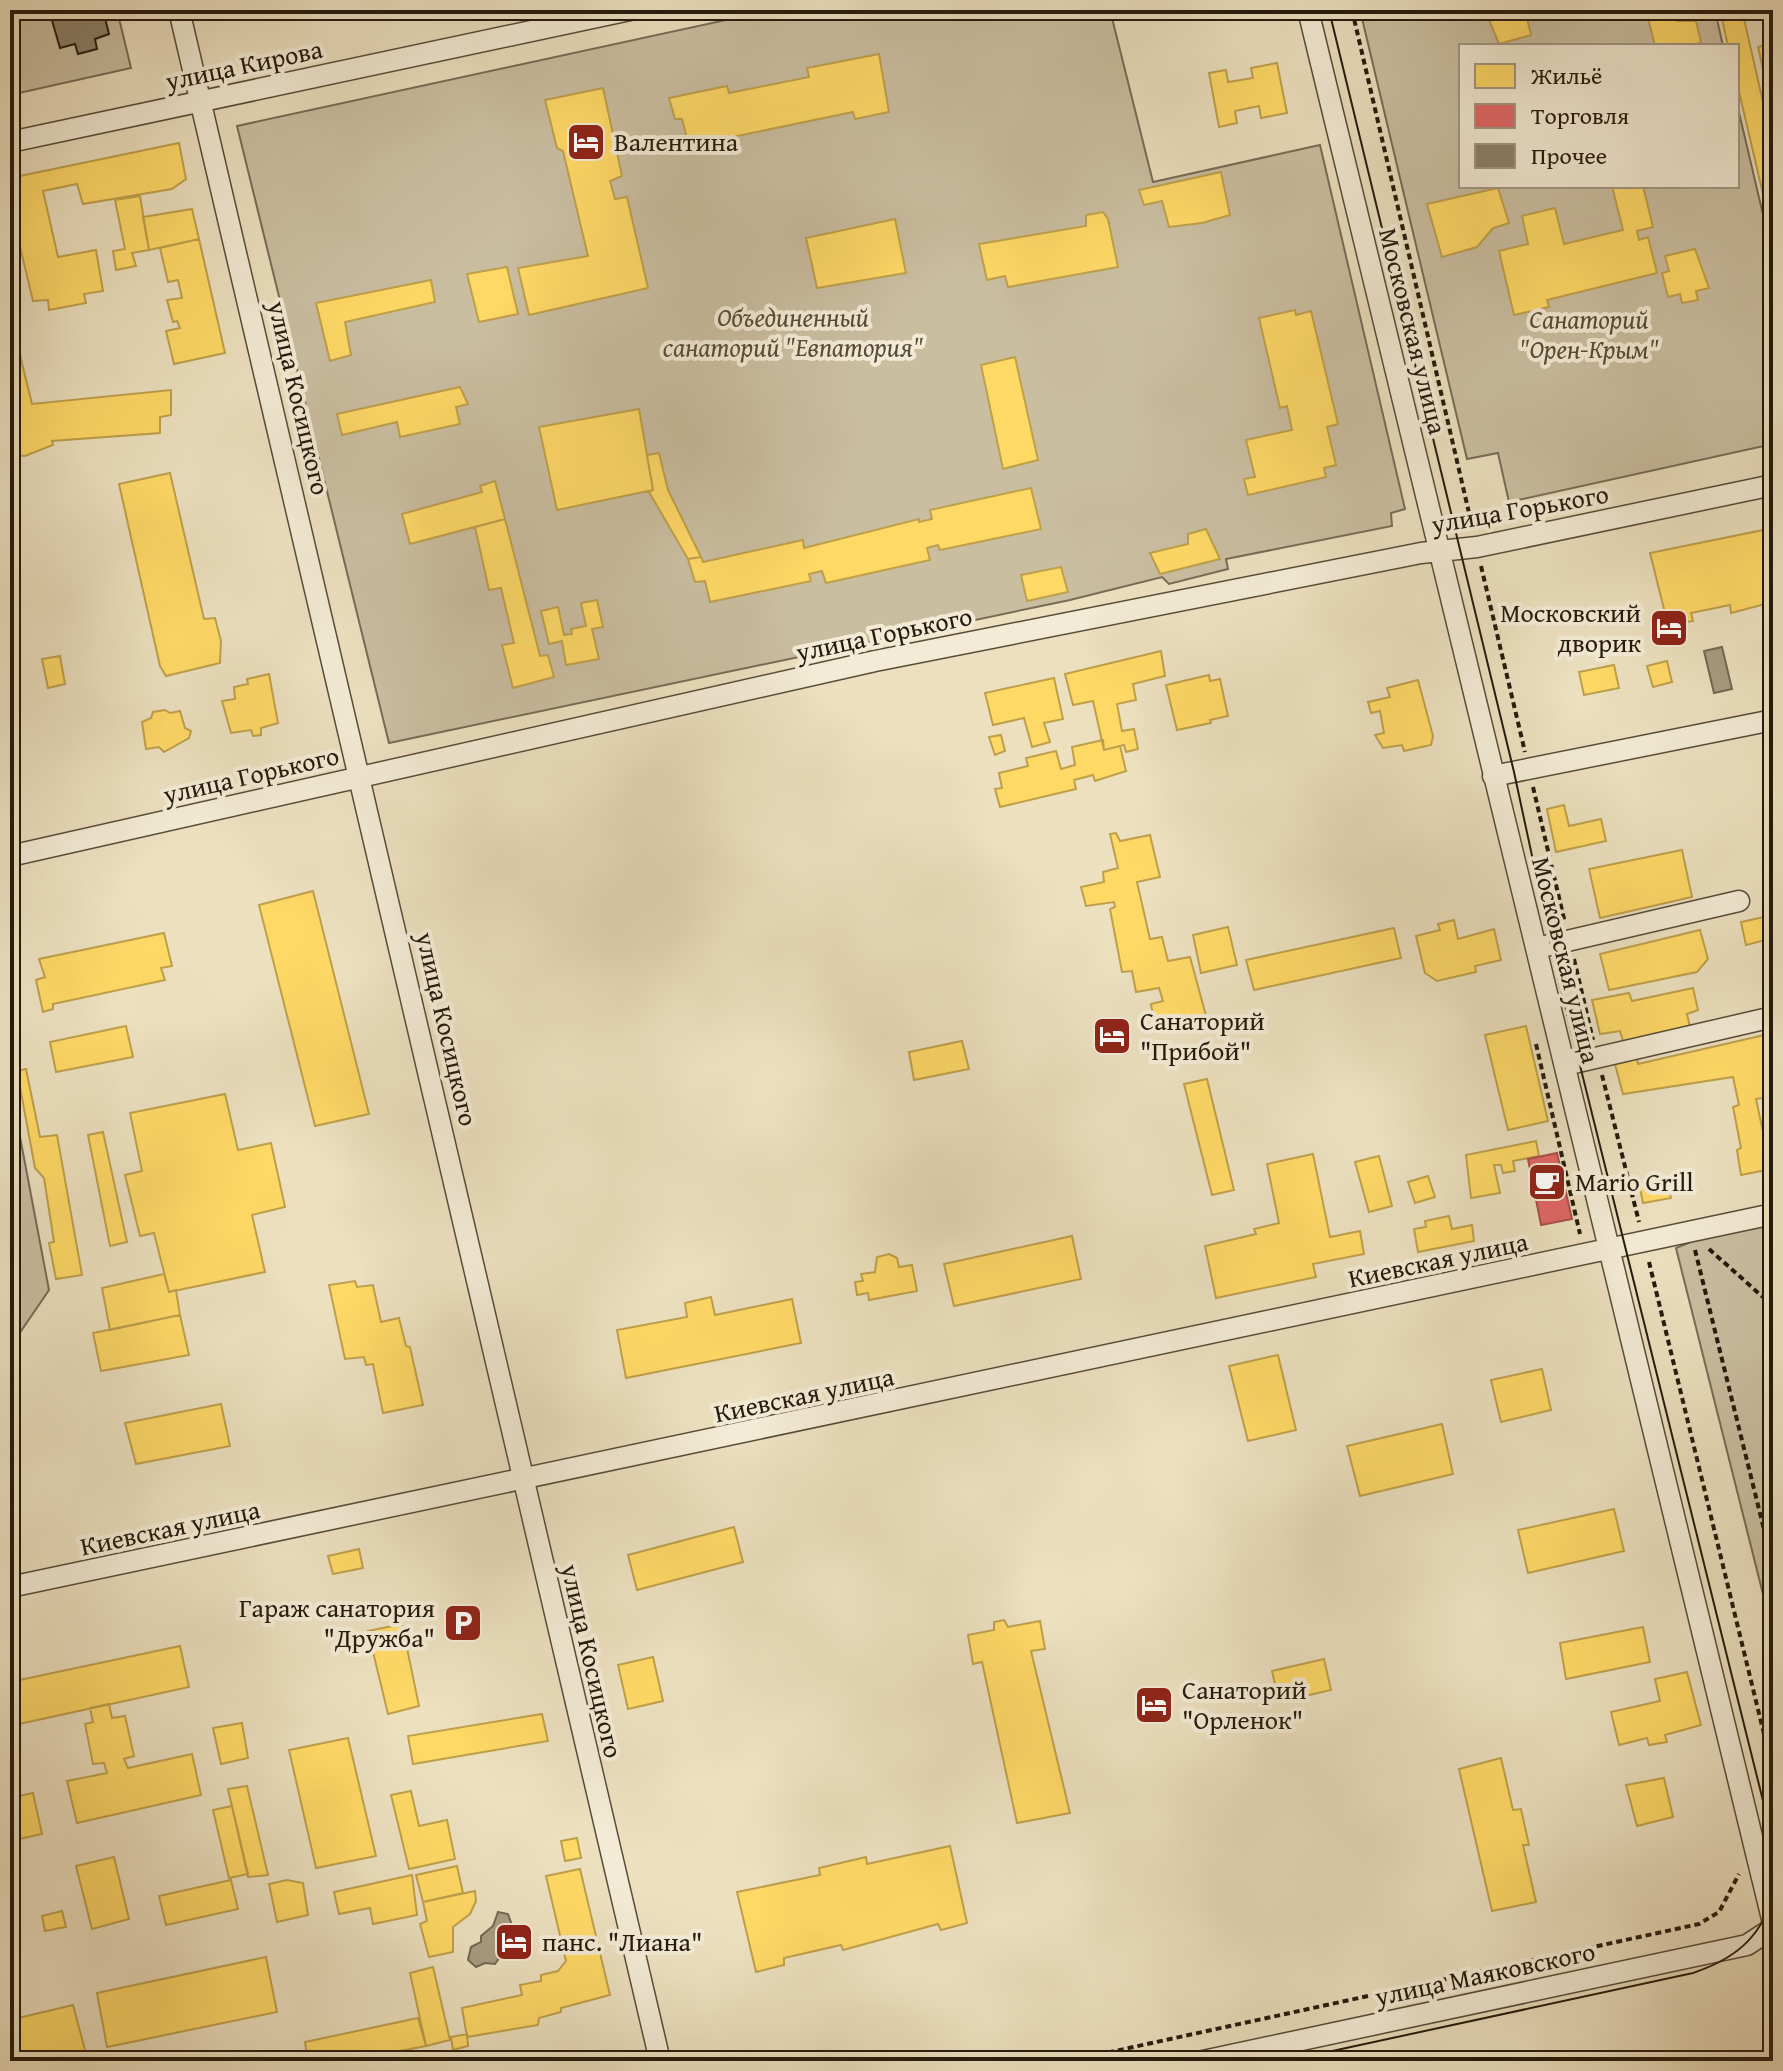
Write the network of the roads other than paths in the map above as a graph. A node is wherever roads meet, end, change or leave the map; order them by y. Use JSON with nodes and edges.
{"nodes":[{"id":1,"x":179,"y":10,"type":"edge"},
{"id":2,"x":630,"y":10,"type":"edge"},
{"id":3,"x":1308,"y":10,"type":"edge"},
{"id":4,"x":201,"y":100,"type":"junction"},
{"id":5,"x":10,"y":142,"type":"edge"},
{"id":6,"x":1773,"y":485,"type":"edge"},
{"id":7,"x":1440,"y":550,"type":"junction"},
{"id":8,"x":1773,"y":720,"type":"edge"},
{"id":9,"x":362,"y":776,"type":"junction"},
{"id":10,"x":1493,"y":776,"type":"junction"},
{"id":11,"x":10,"y":856,"type":"edge"},
{"id":12,"x":1739,"y":901,"type":"dead end"},
{"id":13,"x":1537,"y":948,"type":"junction"},
{"id":14,"x":1773,"y":1017,"type":"edge"},
{"id":15,"x":1565,"y":1065,"type":"junction"},
{"id":16,"x":1773,"y":1214,"type":"edge"},
{"id":17,"x":1608,"y":1251,"type":"junction"},
{"id":18,"x":523,"y":1481,"type":"junction"},
{"id":19,"x":10,"y":1587,"type":"edge"},
{"id":20,"x":1773,"y":1925,"type":"edge"},
{"id":21,"x":660,"y":2061,"type":"edge"},
{"id":22,"x":1203,"y":2061,"type":"edge"}],
"edges":[{"from":1,"to":4,"type":"street","name":"улица Косицкого"},
{"from":2,"to":4,"type":"street","name":"улица Кирова"},
{"from":3,"to":7,"type":"street","name":"Московская улица"},
{"from":4,"to":5,"type":"street","name":"улица Кирова"},
{"from":4,"to":9,"type":"street","name":"улица Косицкого"},
{"from":6,"to":7,"type":"street","name":"улица Горького"},
{"from":7,"to":9,"type":"street","name":"улица Горького"},
{"from":7,"to":10,"type":"street","name":"Московская улица"},
{"from":8,"to":10,"type":"street"},
{"from":9,"to":11,"type":"street","name":"улица Горького"},
{"from":9,"to":18,"type":"street","name":"улица Косицкого"},
{"from":10,"to":13,"type":"street","name":"Московская улица"},
{"from":12,"to":13,"type":"street"},
{"from":13,"to":15,"type":"street","name":"Московская улица"},
{"from":14,"to":15,"type":"street"},
{"from":15,"to":17,"type":"street","name":"Московская улица"},
{"from":16,"to":17,"type":"street","name":"Киевская улица"},
{"from":17,"to":18,"type":"street","name":"Киевская улица"},
{"from":17,"to":20,"type":"street","name":"Московская улица"},
{"from":18,"to":19,"type":"street","name":"Киевская улица"},
{"from":18,"to":21,"type":"street","name":"улица Косицкого"},
{"from":20,"to":22,"type":"street","name":"улица Маяковского"}]}
